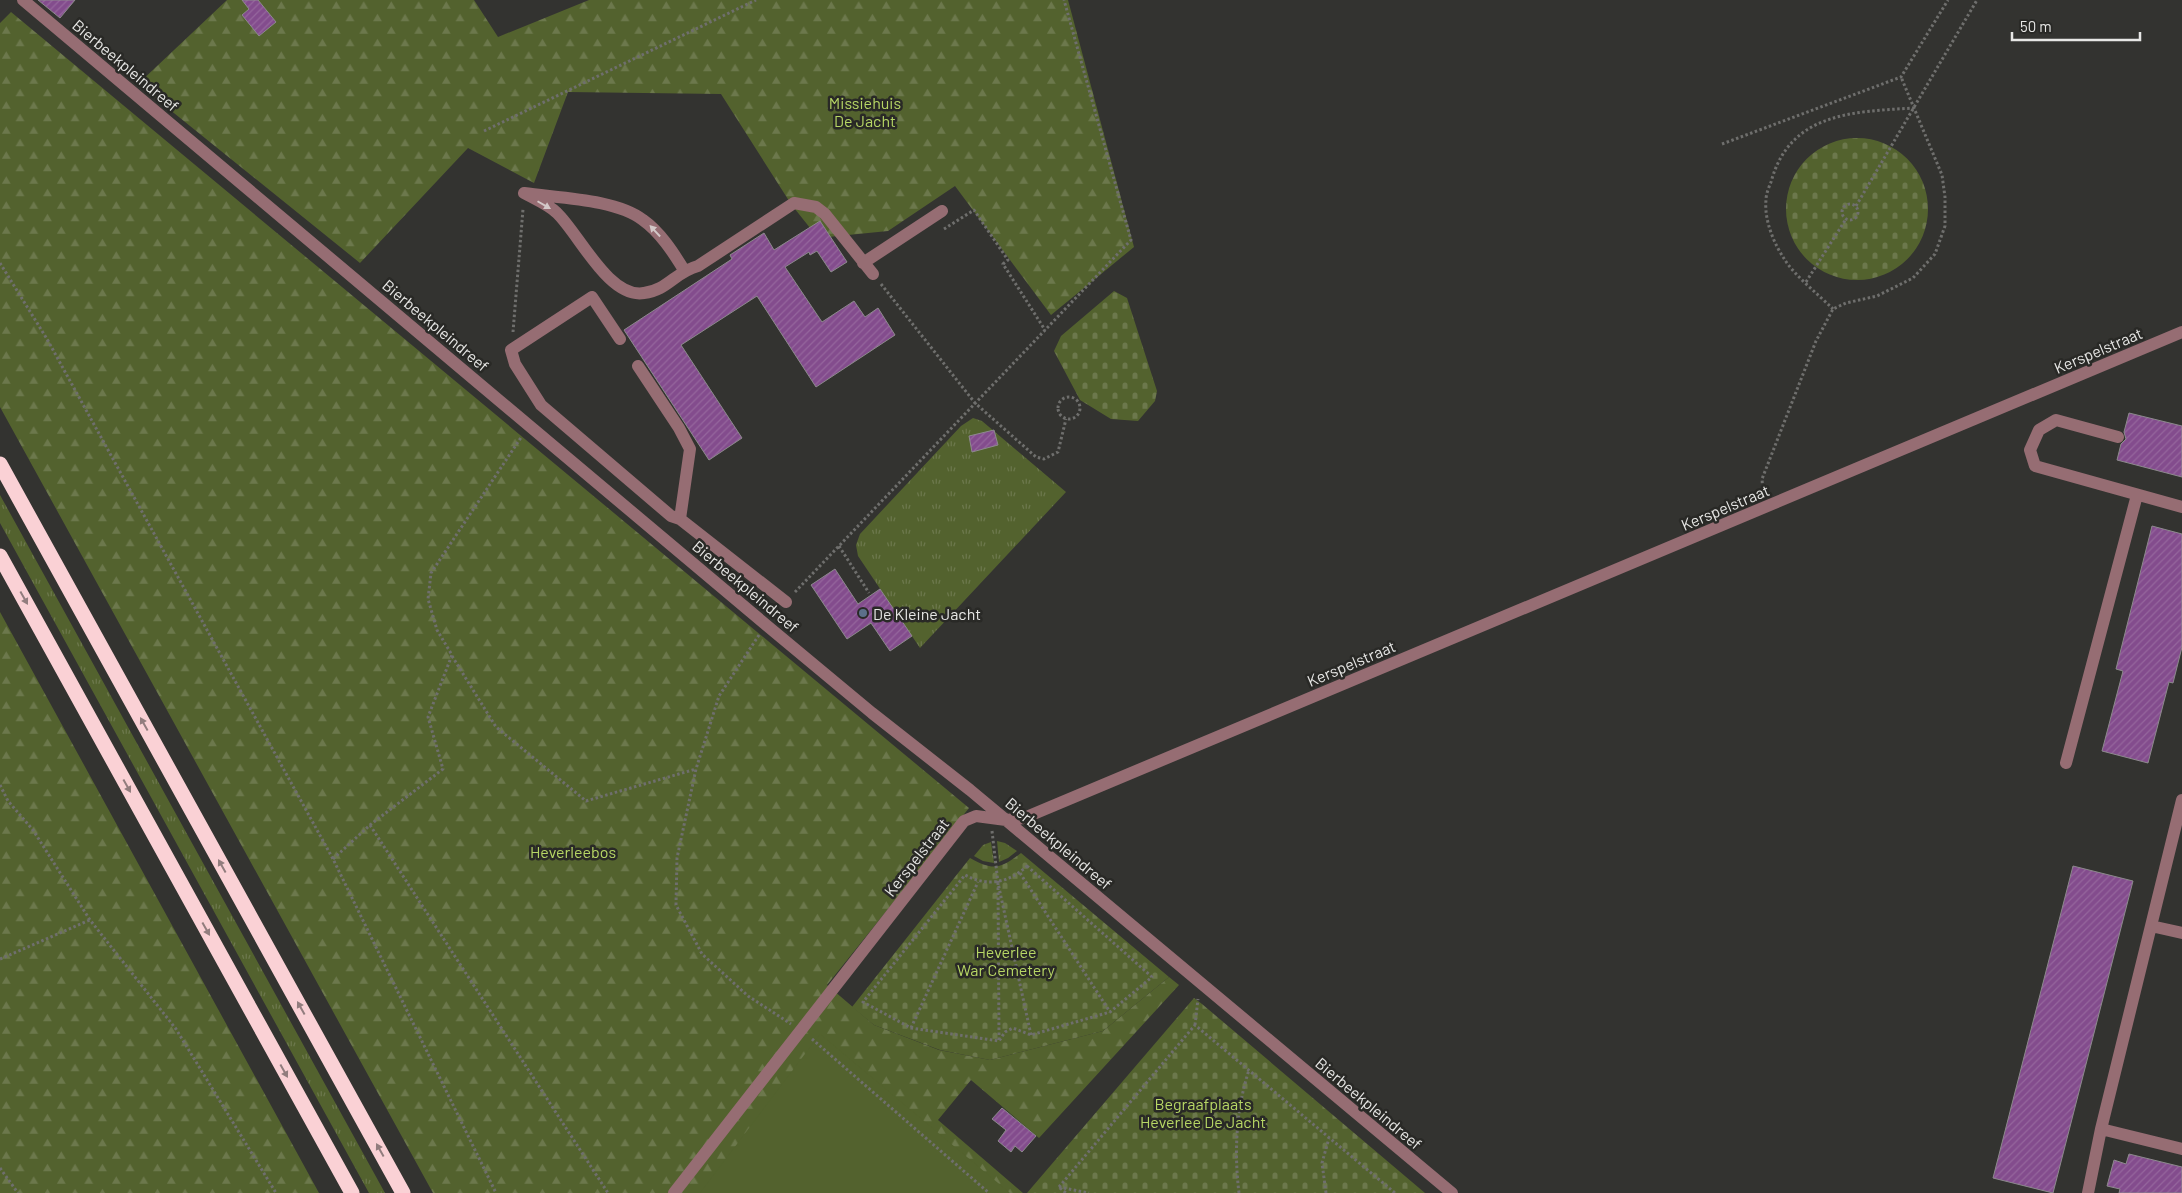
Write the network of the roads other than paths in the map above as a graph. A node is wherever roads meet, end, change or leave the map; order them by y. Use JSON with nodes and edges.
{"nodes":[{"id":1,"x":22,"y":0,"type":"edge"},
{"id":2,"x":942,"y":211,"type":"dead end"},
{"id":3,"x":864,"y":263,"type":"junction"},
{"id":4,"x":684,"y":270,"type":"junction"},
{"id":5,"x":873,"y":274,"type":"road end"},
{"id":6,"x":2182,"y":332,"type":"edge"},
{"id":7,"x":620,"y":339,"type":"dead end"},
{"id":8,"x":638,"y":366,"type":"dead end"},
{"id":9,"x":2118,"y":437,"type":"dead end"},
{"id":10,"x":0,"y":464,"type":"edge"},
{"id":11,"x":2137,"y":495,"type":"junction"},
{"id":12,"x":2182,"y":507,"type":"edge"},
{"id":13,"x":680,"y":520,"type":"junction"},
{"id":14,"x":0,"y":556,"type":"edge"},
{"id":15,"x":786,"y":602,"type":"road end"},
{"id":16,"x":2066,"y":763,"type":"dead end"},
{"id":17,"x":2181,"y":808,"type":"edge"},
{"id":18,"x":1006,"y":820,"type":"junction"},
{"id":19,"x":2151,"y":926,"type":"junction"},
{"id":20,"x":2182,"y":933,"type":"edge"},
{"id":21,"x":2101,"y":1129,"type":"junction"},
{"id":22,"x":2182,"y":1149,"type":"edge"},
{"id":23,"x":352,"y":1193,"type":"edge"},
{"id":24,"x":403,"y":1193,"type":"edge"},
{"id":25,"x":674,"y":1193,"type":"edge"},
{"id":26,"x":1452,"y":1193,"type":"edge"},
{"id":27,"x":2088,"y":1193,"type":"edge"}],
"edges":[{"from":1,"to":18,"type":"street","name":"Bierbeekpleindreef"},
{"from":2,"to":3,"type":"street"},
{"from":3,"to":4,"type":"street"},
{"from":3,"to":5,"type":"street"},
{"from":4,"to":4,"type":"street","one_way":true},
{"from":6,"to":18,"type":"street","name":"Kerspelstraat"},
{"from":7,"to":13,"type":"street"},
{"from":8,"to":13,"type":"street"},
{"from":9,"to":11,"type":"street"},
{"from":24,"to":10,"type":"highway","one_way":true},
{"from":11,"to":12,"type":"street"},
{"from":11,"to":16,"type":"street"},
{"from":13,"to":15,"type":"street"},
{"from":14,"to":23,"type":"highway","one_way":true},
{"from":17,"to":19,"type":"street"},
{"from":18,"to":25,"type":"street","name":"Kerspelstraat"},
{"from":18,"to":26,"type":"street","name":"Bierbeekpleindreef"},
{"from":19,"to":20,"type":"street"},
{"from":19,"to":21,"type":"street"},
{"from":21,"to":22,"type":"street"},
{"from":21,"to":27,"type":"street"}]}
